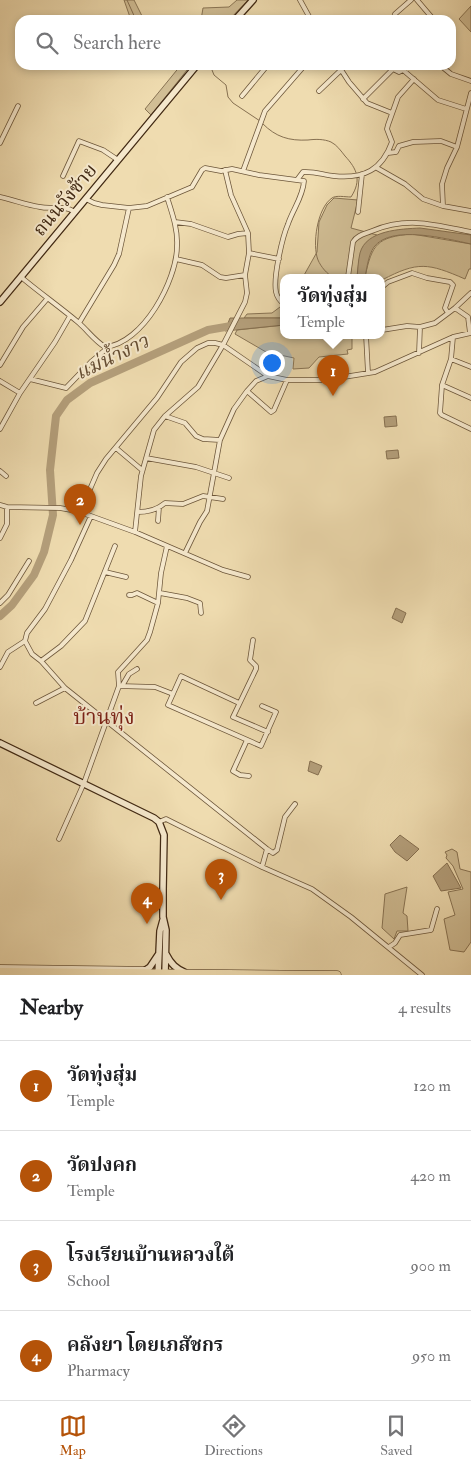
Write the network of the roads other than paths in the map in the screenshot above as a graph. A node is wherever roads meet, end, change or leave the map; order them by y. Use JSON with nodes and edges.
{"nodes":[{"id":1,"x":253,"y":0,"type":"edge"},
{"id":2,"x":300,"y":0,"type":"edge"},
{"id":3,"x":411,"y":0,"type":"edge"},
{"id":4,"x":417,"y":0,"type":"edge"},
{"id":5,"x":240,"y":15,"type":"edge"},
{"id":6,"x":308,"y":15,"type":"edge"},
{"id":7,"x":395,"y":15,"type":"edge"},
{"id":8,"x":430,"y":15,"type":"edge"},
{"id":9,"x":193,"y":70,"type":"edge"},
{"id":10,"x":264,"y":70,"type":"edge"},
{"id":11,"x":301,"y":70,"type":"edge"},
{"id":12,"x":341,"y":70,"type":"joint"},
{"id":13,"x":392,"y":70,"type":"edge"},
{"id":14,"x":395,"y":70,"type":"edge"},
{"id":15,"x":403,"y":70,"type":"joint"},
{"id":16,"x":446,"y":70,"type":"edge"},
{"id":17,"x":414,"y":79,"type":"junction"},
{"id":18,"x":471,"y":81,"type":"edge"},
{"id":19,"x":319,"y":91,"type":"dead end"},
{"id":20,"x":471,"y":93,"type":"edge"},
{"id":21,"x":242,"y":96,"type":"dead end"},
{"id":22,"x":363,"y":99,"type":"junction"},
{"id":23,"x":18,"y":106,"type":"dead end"},
{"id":24,"x":466,"y":108,"type":"junction"},
{"id":25,"x":392,"y":113,"type":"junction"},
{"id":26,"x":0,"y":143,"type":"edge"},
{"id":27,"x":457,"y":147,"type":"junction"},
{"id":28,"x":388,"y":153,"type":"junction"},
{"id":29,"x":118,"y":160,"type":"junction"},
{"id":30,"x":377,"y":168,"type":"junction"},
{"id":31,"x":225,"y":170,"type":"junction"},
{"id":32,"x":243,"y":171,"type":"junction"},
{"id":33,"x":361,"y":174,"type":"junction"},
{"id":34,"x":63,"y":176,"type":"dead end"},
{"id":35,"x":297,"y":180,"type":"junction"},
{"id":36,"x":0,"y":197,"type":"edge"},
{"id":37,"x":167,"y":197,"type":"junction"},
{"id":38,"x":86,"y":199,"type":"junction"},
{"id":39,"x":443,"y":206,"type":"junction"},
{"id":40,"x":129,"y":208,"type":"junction"},
{"id":41,"x":471,"y":211,"type":"edge"},
{"id":42,"x":358,"y":212,"type":"dead end"},
{"id":43,"x":75,"y":213,"type":"junction"},
{"id":44,"x":175,"y":222,"type":"junction"},
{"id":45,"x":471,"y":232,"type":"edge"},
{"id":46,"x":248,"y":233,"type":"junction"},
{"id":47,"x":249,"y":252,"type":"junction"},
{"id":48,"x":176,"y":259,"type":"junction"},
{"id":49,"x":279,"y":259,"type":"junction"},
{"id":50,"x":348,"y":274,"type":"edge"},
{"id":51,"x":245,"y":275,"type":"junction"},
{"id":52,"x":21,"y":277,"type":"junction"},
{"id":53,"x":385,"y":284,"type":"edge"},
{"id":54,"x":471,"y":293,"type":"edge"},
{"id":55,"x":47,"y":299,"type":"junction"},
{"id":56,"x":280,"y":300,"type":"edge"},
{"id":57,"x":0,"y":302,"type":"edge"},
{"id":58,"x":454,"y":308,"type":"junction"},
{"id":59,"x":448,"y":313,"type":"junction"},
{"id":60,"x":70,"y":316,"type":"junction"},
{"id":61,"x":79,"y":323,"type":"junction"},
{"id":62,"x":420,"y":327,"type":"junction"},
{"id":63,"x":385,"y":330,"type":"edge"},
{"id":64,"x":470,"y":333,"type":"edge"},
{"id":65,"x":453,"y":337,"type":"junction"},
{"id":66,"x":366,"y":339,"type":"edge"},
{"id":67,"x":223,"y":346,"type":"junction"},
{"id":68,"x":105,"y":347,"type":"junction"},
{"id":69,"x":419,"y":353,"type":"junction"},
{"id":70,"x":451,"y":358,"type":"junction"},
{"id":71,"x":0,"y":365,"type":"edge"},
{"id":72,"x":471,"y":367,"type":"edge"},
{"id":73,"x":368,"y":373,"type":"junction"},
{"id":74,"x":268,"y":376,"type":"junction"},
{"id":75,"x":30,"y":379,"type":"junction"},
{"id":76,"x":0,"y":380,"type":"edge"},
{"id":77,"x":287,"y":380,"type":"junction"},
{"id":78,"x":442,"y":385,"type":"junction"},
{"id":79,"x":247,"y":392,"type":"junction"},
{"id":80,"x":20,"y":393,"type":"junction"},
{"id":81,"x":471,"y":398,"type":"edge"},
{"id":82,"x":165,"y":416,"type":"junction"},
{"id":83,"x":1,"y":426,"type":"edge"},
{"id":84,"x":471,"y":428,"type":"edge"},
{"id":85,"x":220,"y":440,"type":"junction"},
{"id":86,"x":116,"y":448,"type":"junction"},
{"id":87,"x":146,"y":458,"type":"junction"},
{"id":88,"x":142,"y":470,"type":"junction"},
{"id":89,"x":0,"y":471,"type":"edge"},
{"id":90,"x":215,"y":473,"type":"junction"},
{"id":91,"x":6,"y":476,"type":"dead end"},
{"id":92,"x":229,"y":478,"type":"dead end"},
{"id":93,"x":209,"y":496,"type":"junction"},
{"id":94,"x":223,"y":499,"type":"dead end"},
{"id":95,"x":0,"y":505,"type":"edge"},
{"id":96,"x":7,"y":507,"type":"junction"},
{"id":97,"x":159,"y":507,"type":"junction"},
{"id":98,"x":77,"y":511,"type":"junction"},
{"id":99,"x":138,"y":512,"type":"junction"},
{"id":100,"x":91,"y":516,"type":"junction"},
{"id":101,"x":158,"y":521,"type":"dead end"},
{"id":102,"x":135,"y":532,"type":"junction"},
{"id":103,"x":0,"y":538,"type":"edge"},
{"id":104,"x":115,"y":546,"type":"dead end"},
{"id":105,"x":167,"y":546,"type":"junction"},
{"id":106,"x":185,"y":553,"type":"junction"},
{"id":107,"x":29,"y":561,"type":"dead end"},
{"id":108,"x":105,"y":572,"type":"junction"},
{"id":109,"x":126,"y":577,"type":"dead end"},
{"id":110,"x":248,"y":577,"type":"dead end"},
{"id":111,"x":160,"y":593,"type":"junction"},
{"id":112,"x":0,"y":595,"type":"edge"},
{"id":113,"x":129,"y":595,"type":"dead end"},
{"id":114,"x":4,"y":598,"type":"junction"},
{"id":115,"x":158,"y":602,"type":"junction"},
{"id":116,"x":0,"y":603,"type":"edge"},
{"id":117,"x":201,"y":613,"type":"dead end"},
{"id":118,"x":253,"y":640,"type":"dead end"},
{"id":119,"x":25,"y":641,"type":"junction"},
{"id":120,"x":42,"y":661,"type":"junction"},
{"id":121,"x":0,"y":667,"type":"edge"},
{"id":122,"x":137,"y":669,"type":"dead end"},
{"id":123,"x":120,"y":686,"type":"junction"},
{"id":124,"x":65,"y":688,"type":"junction"},
{"id":125,"x":173,"y":694,"type":"junction"},
{"id":126,"x":36,"y":703,"type":"dead end"},
{"id":127,"x":239,"y":703,"type":"junction"},
{"id":128,"x":262,"y":706,"type":"dead end"},
{"id":129,"x":106,"y":720,"type":"junction"},
{"id":130,"x":268,"y":732,"type":"junction"},
{"id":131,"x":247,"y":740,"type":"junction"},
{"id":132,"x":0,"y":743,"type":"edge"},
{"id":133,"x":249,"y":776,"type":"dead end"},
{"id":134,"x":84,"y":783,"type":"junction"},
{"id":135,"x":295,"y":804,"type":"dead end"},
{"id":136,"x":159,"y":822,"type":"junction"},
{"id":137,"x":59,"y":839,"type":"dead end"},
{"id":138,"x":267,"y":849,"type":"junction"},
{"id":139,"x":262,"y":867,"type":"junction"},
{"id":140,"x":437,"y":909,"type":"dead end"},
{"id":141,"x":389,"y":947,"type":"junction"},
{"id":142,"x":162,"y":953,"type":"junction"},
{"id":143,"x":0,"y":967,"type":"edge"},
{"id":144,"x":148,"y":969,"type":"junction"},
{"id":145,"x":0,"y":972,"type":"edge"},
{"id":146,"x":139,"y":974,"type":"junction"},
{"id":147,"x":162,"y":974,"type":"edge"},
{"id":148,"x":189,"y":974,"type":"edge"},
{"id":149,"x":337,"y":975,"type":"edge"},
{"id":150,"x":422,"y":975,"type":"edge"}],
"edges":[{"from":1,"to":5,"type":"main road"},
{"from":2,"to":6,"type":"street"},
{"from":3,"to":7,"type":"street"},
{"from":4,"to":8,"type":"street"},
{"from":9,"to":29,"type":"main road","name":"ถนนวังซ้าย"},
{"from":10,"to":21,"type":"street"},
{"from":11,"to":32,"type":"street"},
{"from":12,"to":19,"type":"street"},
{"from":12,"to":22,"type":"street"},
{"from":13,"to":22,"type":"street"},
{"from":14,"to":15,"type":"street"},
{"from":15,"to":17,"type":"street"},
{"from":16,"to":18,"type":"street"},
{"from":17,"to":24,"type":"street"},
{"from":17,"to":25,"type":"street"},
{"from":20,"to":24,"type":"street"},
{"from":22,"to":25,"type":"street"},
{"from":23,"to":26,"type":"street"},
{"from":24,"to":27,"type":"street"},
{"from":25,"to":28,"type":"street"},
{"from":27,"to":28,"type":"street"},
{"from":27,"to":39,"type":"street"},
{"from":28,"to":30,"type":"street"},
{"from":29,"to":34,"type":"street"},
{"from":29,"to":38,"type":"main road","name":"ถนนวังซ้าย"},
{"from":30,"to":33,"type":"street"},
{"from":30,"to":39,"type":"street"},
{"from":31,"to":32,"type":"street"},
{"from":31,"to":37,"type":"street"},
{"from":31,"to":46,"type":"street"},
{"from":32,"to":35,"type":"street"},
{"from":33,"to":35,"type":"street"},
{"from":33,"to":42,"type":"street"},
{"from":35,"to":49,"type":"street"},
{"from":36,"to":43,"type":"street"},
{"from":37,"to":40,"type":"street"},
{"from":37,"to":44,"type":"street"},
{"from":38,"to":40,"type":"street"},
{"from":38,"to":43,"type":"main road","name":"ถนนวังซ้าย"},
{"from":39,"to":41,"type":"street"},
{"from":40,"to":61,"type":"street"},
{"from":43,"to":52,"type":"main road","name":"ถนนวังซ้าย"},
{"from":44,"to":46,"type":"street"},
{"from":44,"to":48,"type":"street"},
{"from":45,"to":50,"type":"street"},
{"from":46,"to":47,"type":"street"},
{"from":47,"to":49,"type":"street"},
{"from":47,"to":51,"type":"street"},
{"from":48,"to":51,"type":"street"},
{"from":48,"to":68,"type":"street"},
{"from":49,"to":56,"type":"street"},
{"from":51,"to":67,"type":"street"},
{"from":52,"to":55,"type":"street"},
{"from":52,"to":57,"type":"main road","name":"ถนนวังซ้าย"},
{"from":53,"to":59,"type":"street"},
{"from":54,"to":58,"type":"street"},
{"from":55,"to":60,"type":"street"},
{"from":55,"to":71,"type":"street"},
{"from":58,"to":59,"type":"street"},
{"from":58,"to":64,"type":"street"},
{"from":59,"to":62,"type":"street"},
{"from":60,"to":61,"type":"street"},
{"from":60,"to":75,"type":"street"},
{"from":61,"to":68,"type":"street"},
{"from":62,"to":63,"type":"street"},
{"from":62,"to":69,"type":"street"},
{"from":64,"to":65,"type":"street"},
{"from":65,"to":69,"type":"street"},
{"from":65,"to":70,"type":"street"},
{"from":66,"to":73,"type":"street"},
{"from":67,"to":74,"type":"street"},
{"from":67,"to":82,"type":"street"},
{"from":67,"to":86,"type":"street"},
{"from":68,"to":75,"type":"street"},
{"from":69,"to":73,"type":"street"},
{"from":70,"to":72,"type":"street"},
{"from":70,"to":78,"type":"street"},
{"from":73,"to":77,"type":"street"},
{"from":74,"to":77,"type":"street"},
{"from":74,"to":79,"type":"street"},
{"from":75,"to":80,"type":"street"},
{"from":76,"to":80,"type":"street"},
{"from":77,"to":79,"type":"street"},
{"from":78,"to":81,"type":"street"},
{"from":78,"to":84,"type":"street"},
{"from":79,"to":85,"type":"street"},
{"from":80,"to":83,"type":"street"},
{"from":82,"to":85,"type":"street"},
{"from":82,"to":87,"type":"street"},
{"from":85,"to":90,"type":"street"},
{"from":86,"to":88,"type":"street"},
{"from":86,"to":98,"type":"street"},
{"from":87,"to":88,"type":"street"},
{"from":87,"to":90,"type":"street"},
{"from":88,"to":99,"type":"street"},
{"from":89,"to":91,"type":"street"},
{"from":90,"to":92,"type":"street"},
{"from":90,"to":93,"type":"street"},
{"from":93,"to":94,"type":"street"},
{"from":93,"to":97,"type":"street"},
{"from":93,"to":106,"type":"street"},
{"from":95,"to":96,"type":"street"},
{"from":96,"to":98,"type":"street"},
{"from":96,"to":103,"type":"street"},
{"from":97,"to":99,"type":"street"},
{"from":97,"to":101,"type":"street"},
{"from":98,"to":100,"type":"street"},
{"from":99,"to":102,"type":"street"},
{"from":100,"to":102,"type":"street"},
{"from":100,"to":119,"type":"street"},
{"from":102,"to":105,"type":"street"},
{"from":104,"to":108,"type":"street"},
{"from":105,"to":106,"type":"street"},
{"from":105,"to":111,"type":"street"},
{"from":106,"to":110,"type":"street"},
{"from":107,"to":114,"type":"street"},
{"from":108,"to":109,"type":"street"},
{"from":108,"to":120,"type":"street"},
{"from":111,"to":115,"type":"street"},
{"from":111,"to":117,"type":"street"},
{"from":112,"to":114,"type":"street"},
{"from":113,"to":115,"type":"street"},
{"from":114,"to":116,"type":"street"},
{"from":115,"to":123,"type":"street"},
{"from":118,"to":127,"type":"street"},
{"from":119,"to":120,"type":"street"},
{"from":119,"to":121,"type":"street"},
{"from":120,"to":124,"type":"street"},
{"from":122,"to":123,"type":"street"},
{"from":123,"to":125,"type":"street"},
{"from":123,"to":129,"type":"street"},
{"from":124,"to":126,"type":"street"},
{"from":124,"to":129,"type":"street"},
{"from":125,"to":127,"type":"street"},
{"from":125,"to":131,"type":"street"},
{"from":127,"to":130,"type":"street"},
{"from":128,"to":130,"type":"street"},
{"from":129,"to":134,"type":"street"},
{"from":129,"to":138,"type":"street"},
{"from":130,"to":131,"type":"street"},
{"from":131,"to":133,"type":"street"},
{"from":132,"to":134,"type":"main road"},
{"from":134,"to":136,"type":"main road"},
{"from":134,"to":137,"type":"street"},
{"from":135,"to":138,"type":"street"},
{"from":136,"to":139,"type":"street"},
{"from":136,"to":142,"type":"main road"},
{"from":138,"to":139,"type":"street"},
{"from":139,"to":141,"type":"street"},
{"from":140,"to":141,"type":"street"},
{"from":141,"to":150,"type":"street"},
{"from":142,"to":144,"type":"main road"},
{"from":142,"to":147,"type":"main road"},
{"from":142,"to":148,"type":"main road"},
{"from":143,"to":144,"type":"street"},
{"from":144,"to":146,"type":"main road"},
{"from":145,"to":146,"type":"highway"},
{"from":146,"to":147,"type":"highway"},
{"from":147,"to":148,"type":"highway"},
{"from":148,"to":149,"type":"highway"}]}
